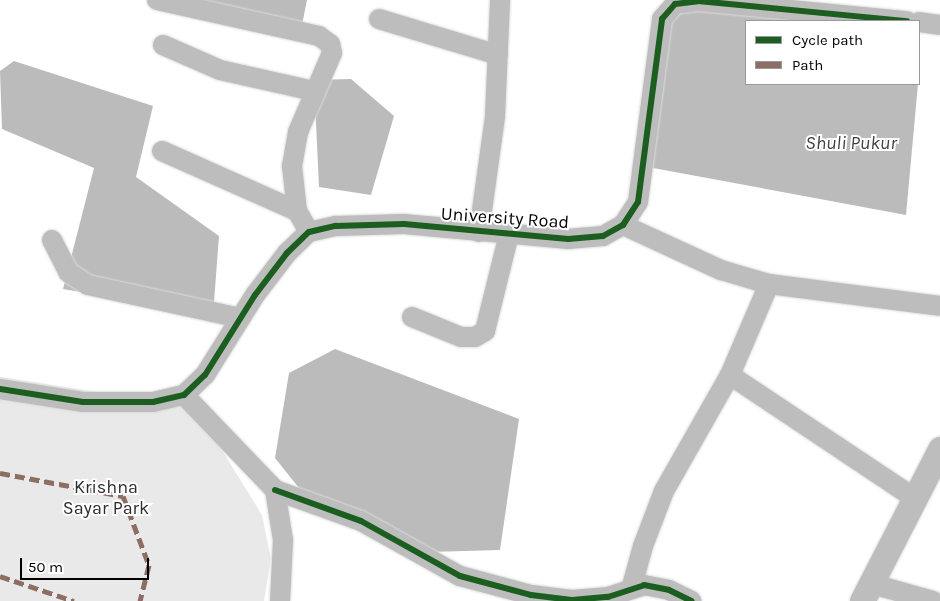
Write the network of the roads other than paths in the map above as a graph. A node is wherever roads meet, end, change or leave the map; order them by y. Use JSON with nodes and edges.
{"nodes":[{"id":1,"x":157,"y":0,"type":"edge"},
{"id":2,"x":500,"y":0,"type":"edge"},
{"id":3,"x":379,"y":19,"type":"dead end"},
{"id":4,"x":897,"y":20,"type":"edge"},
{"id":5,"x":920,"y":22,"type":"edge"},
{"id":6,"x":940,"y":24,"type":"edge"},
{"id":7,"x":163,"y":45,"type":"dead end"},
{"id":8,"x":498,"y":55,"type":"junction"},
{"id":9,"x":314,"y":91,"type":"junction"},
{"id":10,"x":162,"y":151,"type":"dead end"},
{"id":11,"x":297,"y":211,"type":"junction"},
{"id":12,"x":624,"y":225,"type":"junction"},
{"id":13,"x":309,"y":232,"type":"junction"},
{"id":14,"x":479,"y":232,"type":"junction"},
{"id":15,"x":509,"y":234,"type":"junction"},
{"id":16,"x":52,"y":240,"type":"dead end"},
{"id":17,"x":769,"y":284,"type":"junction"},
{"id":18,"x":940,"y":306,"type":"edge"},
{"id":19,"x":412,"y":317,"type":"dead end"},
{"id":20,"x":240,"y":318,"type":"junction"},
{"id":21,"x":730,"y":376,"type":"junction"},
{"id":22,"x":0,"y":389,"type":"edge"},
{"id":23,"x":184,"y":395,"type":"junction"},
{"id":24,"x":940,"y":449,"type":"edge"},
{"id":25,"x":276,"y":490,"type":"junction"},
{"id":26,"x":916,"y":499,"type":"junction"},
{"id":27,"x":632,"y":586,"type":"junction"},
{"id":28,"x":867,"y":592,"type":"edge"},
{"id":29,"x":684,"y":599,"type":"edge"},
{"id":30,"x":280,"y":601,"type":"edge"},
{"id":31,"x":933,"y":601,"type":"edge"}],
"edges":[{"from":1,"to":9,"type":"street"},
{"from":2,"to":8,"type":"street"},
{"from":3,"to":8,"type":"street"},
{"from":4,"to":12,"type":"street"},
{"from":5,"to":6,"type":"street"},
{"from":7,"to":9,"type":"street"},
{"from":8,"to":14,"type":"street"},
{"from":9,"to":11,"type":"street"},
{"from":10,"to":11,"type":"street"},
{"from":11,"to":13,"type":"street"},
{"from":12,"to":15,"type":"street","name":"University Road"},
{"from":12,"to":17,"type":"street"},
{"from":13,"to":14,"type":"street","name":"University Road"},
{"from":13,"to":20,"type":"street"},
{"from":14,"to":15,"type":"street","name":"University Road"},
{"from":15,"to":19,"type":"street"},
{"from":16,"to":20,"type":"street"},
{"from":17,"to":18,"type":"street"},
{"from":17,"to":21,"type":"street"},
{"from":20,"to":23,"type":"street"},
{"from":21,"to":26,"type":"street"},
{"from":21,"to":27,"type":"street"},
{"from":22,"to":23,"type":"street"},
{"from":23,"to":25,"type":"street"},
{"from":24,"to":26,"type":"main road"},
{"from":25,"to":27,"type":"street"},
{"from":25,"to":30,"type":"street"},
{"from":26,"to":28,"type":"main road"},
{"from":27,"to":29,"type":"street"},
{"from":28,"to":31,"type":"street"}]}
